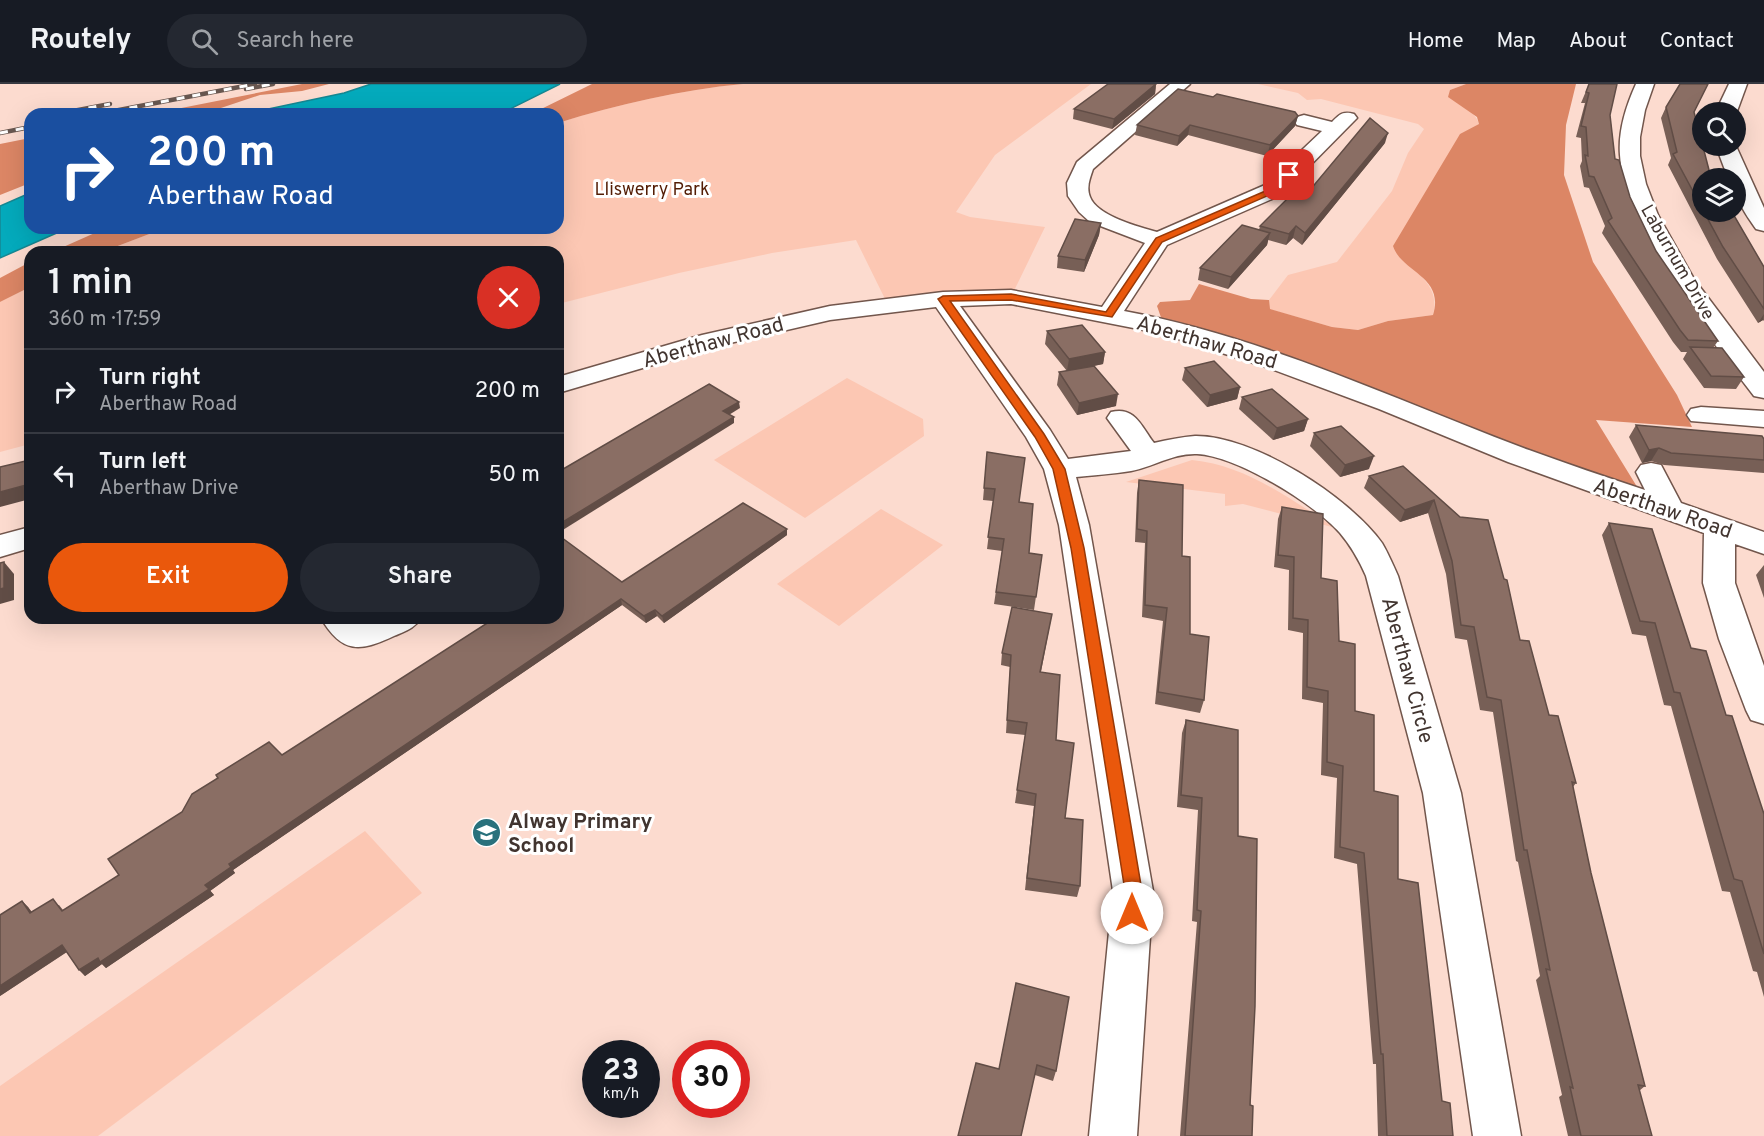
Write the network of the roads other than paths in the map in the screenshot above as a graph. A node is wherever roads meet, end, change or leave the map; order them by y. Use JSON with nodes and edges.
{"nodes":[{"id":1,"x":1645,"y":84,"type":"edge"},
{"id":2,"x":1738,"y":84,"type":"edge"},
{"id":3,"x":1186,"y":87,"type":"edge"},
{"id":4,"x":1729,"y":102,"type":"edge"},
{"id":5,"x":1304,"y":121,"type":"dead end"},
{"id":6,"x":1729,"y":156,"type":"edge"},
{"id":7,"x":1764,"y":224,"type":"edge"},
{"id":8,"x":1159,"y":240,"type":"junction"},
{"id":9,"x":943,"y":299,"type":"junction"},
{"id":10,"x":1109,"y":315,"type":"junction"},
{"id":11,"x":564,"y":383,"type":"edge"},
{"id":12,"x":1764,"y":390,"type":"edge"},
{"id":13,"x":1701,"y":415,"type":"dead end"},
{"id":14,"x":1120,"y":418,"type":"dead end"},
{"id":15,"x":1764,"y":419,"type":"edge"},
{"id":16,"x":1148,"y":455,"type":"junction"},
{"id":17,"x":1059,"y":469,"type":"junction"},
{"id":18,"x":1651,"y":472,"type":"dead end"},
{"id":19,"x":1670,"y":511,"type":"junction"},
{"id":20,"x":1720,"y":528,"type":"junction"},
{"id":21,"x":24,"y":539,"type":"edge"},
{"id":22,"x":1764,"y":543,"type":"edge"},
{"id":23,"x":0,"y":546,"type":"edge"},
{"id":24,"x":344,"y":624,"type":"edge"},
{"id":25,"x":390,"y":624,"type":"edge"},
{"id":26,"x":1764,"y":710,"type":"edge"},
{"id":27,"x":1113,"y":1136,"type":"edge"},
{"id":28,"x":1497,"y":1136,"type":"edge"}],
"edges":[{"from":1,"to":12,"type":"street","name":"Laburnum Drive"},
{"from":2,"to":4,"type":"street"},
{"from":3,"to":8,"type":"street"},
{"from":5,"to":8,"type":"street"},
{"from":6,"to":7,"type":"street"},
{"from":8,"to":10,"type":"street"},
{"from":9,"to":10,"type":"street","name":"Aberthaw Road"},
{"from":9,"to":11,"type":"street","name":"Aberthaw Road"},
{"from":9,"to":17,"type":"street"},
{"from":10,"to":19,"type":"street","name":"Aberthaw Road"},
{"from":13,"to":15,"type":"street"},
{"from":14,"to":16,"type":"street"},
{"from":16,"to":17,"type":"street","name":"Aberthaw Circle"},
{"from":16,"to":28,"type":"street","name":"Aberthaw Circle"},
{"from":17,"to":27,"type":"street"},
{"from":18,"to":19,"type":"street"},
{"from":19,"to":20,"type":"street","name":"Aberthaw Road"},
{"from":20,"to":22,"type":"street","name":"Aberthaw Road"},
{"from":20,"to":26,"type":"street"},
{"from":21,"to":23,"type":"street"},
{"from":24,"to":25,"type":"street"}]}
